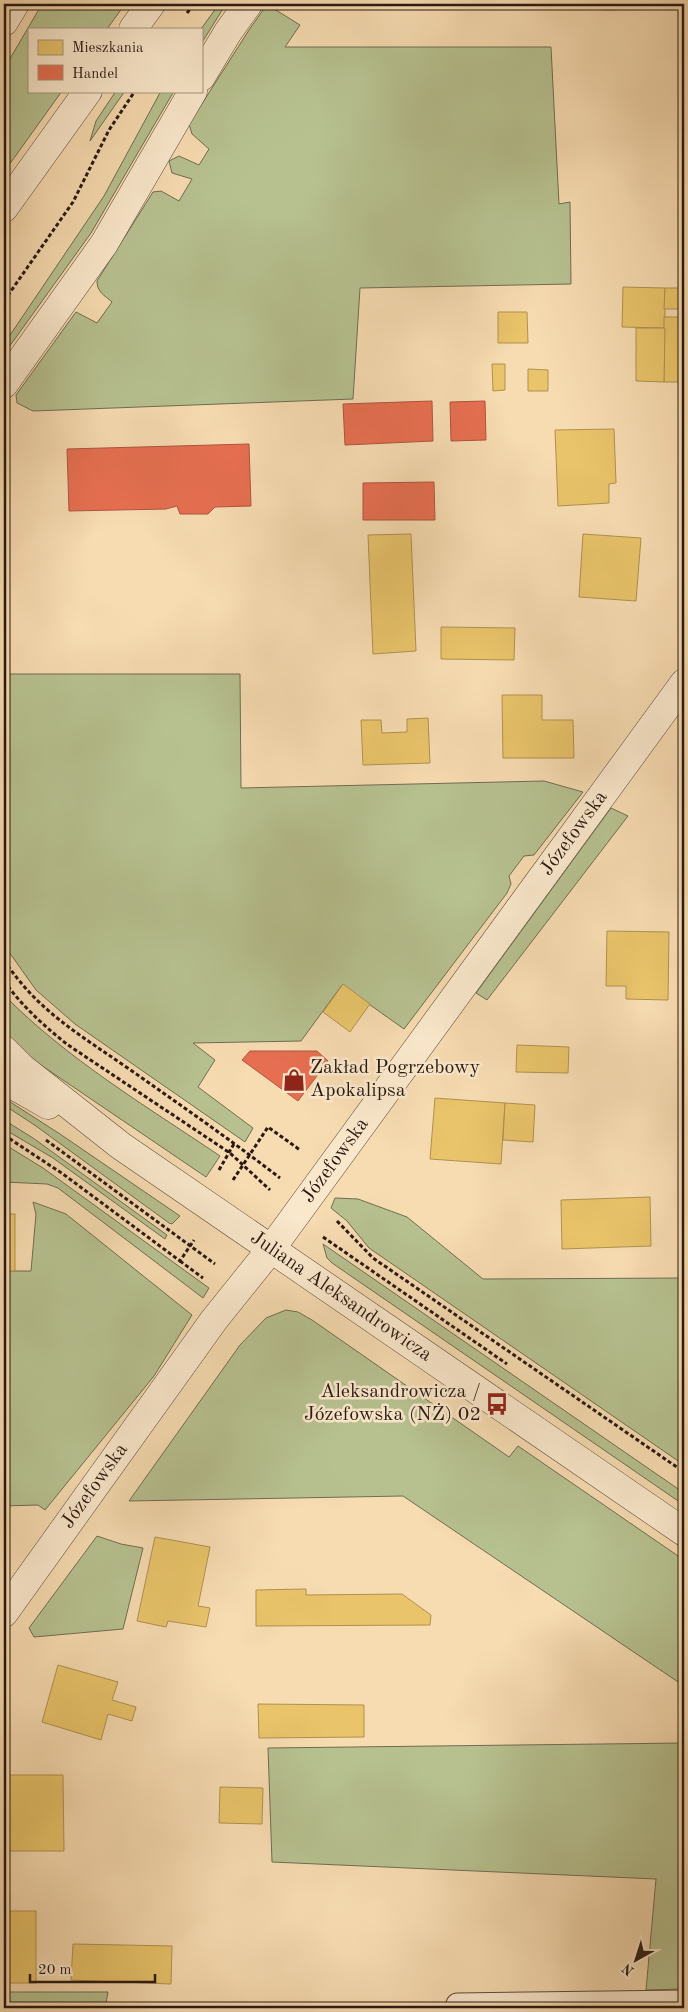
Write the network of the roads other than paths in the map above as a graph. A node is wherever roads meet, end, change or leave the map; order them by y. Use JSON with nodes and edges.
{"nodes":[{"id":1,"x":15,"y":4,"type":"edge"},
{"id":2,"x":151,"y":4,"type":"edge"},
{"id":3,"x":248,"y":4,"type":"edge"},
{"id":4,"x":4,"y":22,"type":"edge"},
{"id":5,"x":134,"y":28,"type":"edge"},
{"id":6,"x":202,"y":75,"type":"edge"},
{"id":7,"x":87,"y":92,"type":"edge"},
{"id":8,"x":192,"y":92,"type":"edge"},
{"id":9,"x":4,"y":208,"type":"edge"},
{"id":10,"x":4,"y":384,"type":"edge"},
{"id":11,"x":684,"y":684,"type":"edge"},
{"id":12,"x":4,"y":1050,"type":"edge"},
{"id":13,"x":4,"y":1080,"type":"edge"},
{"id":14,"x":121,"y":1146,"type":"junction"},
{"id":15,"x":271,"y":1249,"type":"junction"},
{"id":16,"x":684,"y":1532,"type":"edge"},
{"id":17,"x":4,"y":1613,"type":"edge"},
{"id":18,"x":684,"y":2001,"type":"edge"},
{"id":19,"x":457,"y":2004,"type":"dead end"}],
"edges":[{"from":1,"to":4,"type":"street"},
{"from":2,"to":5,"type":"street"},
{"from":3,"to":6,"type":"street"},
{"from":7,"to":9,"type":"street"},
{"from":8,"to":10,"type":"street"},
{"from":11,"to":15,"type":"street","name":"Józefowska"},
{"from":12,"to":14,"type":"street","name":"Juliana Aleksandrowicza"},
{"from":13,"to":14,"type":"street","name":"Juliana Aleksandrowicza"},
{"from":14,"to":15,"type":"street","name":"Juliana Aleksandrowicza"},
{"from":15,"to":16,"type":"street","name":"Juliana Aleksandrowicza"},
{"from":15,"to":17,"type":"street","name":"Józefowska"},
{"from":18,"to":19,"type":"lane"}]}
